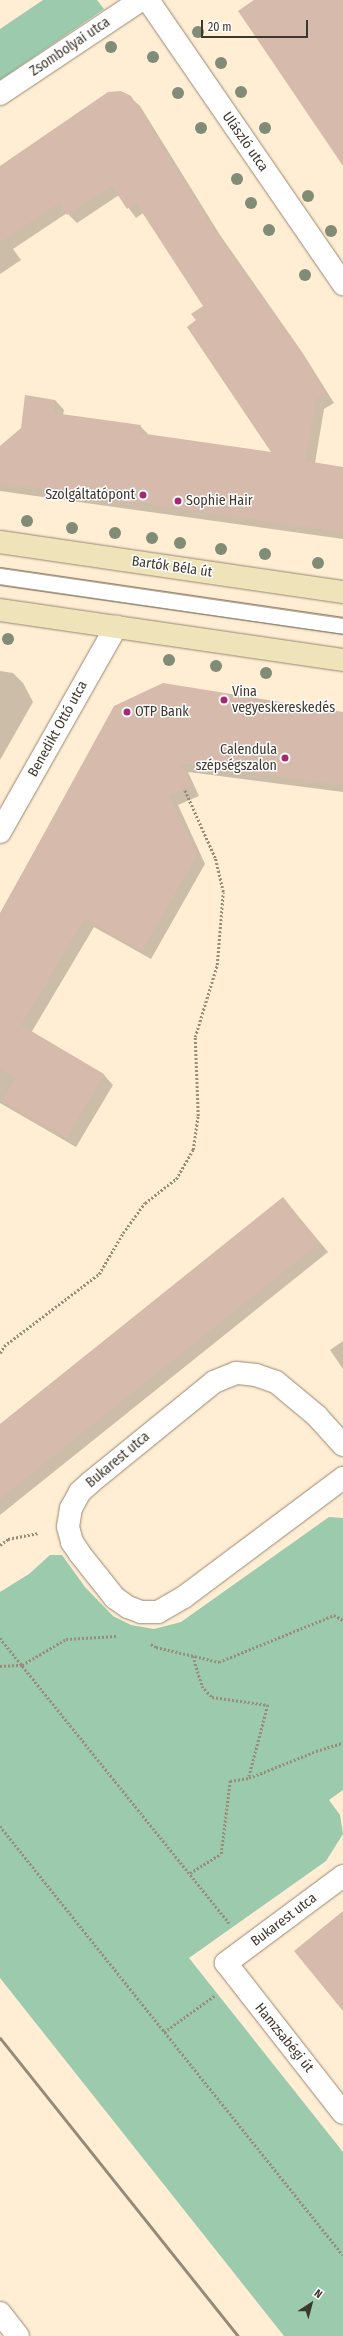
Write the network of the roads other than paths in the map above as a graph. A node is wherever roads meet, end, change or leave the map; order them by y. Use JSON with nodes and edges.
{"nodes":[{"id":1,"x":141,"y":0,"type":"edge"},
{"id":2,"x":148,"y":0,"type":"edge"},
{"id":3,"x":0,"y":94,"type":"edge"},
{"id":4,"x":343,"y":284,"type":"edge"},
{"id":5,"x":0,"y":542,"type":"edge"},
{"id":6,"x":0,"y":576,"type":"edge"},
{"id":7,"x":343,"y":592,"type":"edge"},
{"id":8,"x":0,"y":610,"type":"edge"},
{"id":9,"x":343,"y":626,"type":"edge"},
{"id":10,"x":116,"y":627,"type":"junction"},
{"id":11,"x":343,"y":660,"type":"edge"},
{"id":12,"x":0,"y":832,"type":"edge"},
{"id":13,"x":343,"y":1445,"type":"edge"},
{"id":14,"x":343,"y":1478,"type":"edge"},
{"id":15,"x":343,"y":1876,"type":"edge"},
{"id":16,"x":231,"y":1971,"type":"joint"},
{"id":17,"x":343,"y":2113,"type":"edge"},
{"id":18,"x":0,"y":2313,"type":"edge"},
{"id":19,"x":18,"y":2336,"type":"edge"}],
"edges":[{"from":1,"to":3,"type":"street","name":"Zsombolyai utca"},
{"from":2,"to":4,"type":"street","name":"Ulászló utca"},
{"from":5,"to":7,"type":"main road","name":"Bartók Béla út"},
{"from":6,"to":9,"type":"lane"},
{"from":8,"to":10,"type":"main road"},
{"from":10,"to":11,"type":"main road"},
{"from":10,"to":12,"type":"street","name":"Benedikt Ottó utca"},
{"from":13,"to":14,"type":"street","name":"Bukarest utca"},
{"from":15,"to":16,"type":"street","name":"Bukarest utca"},
{"from":16,"to":17,"type":"street","name":"Hamzsabégi út"},
{"from":18,"to":19,"type":"street"}]}
